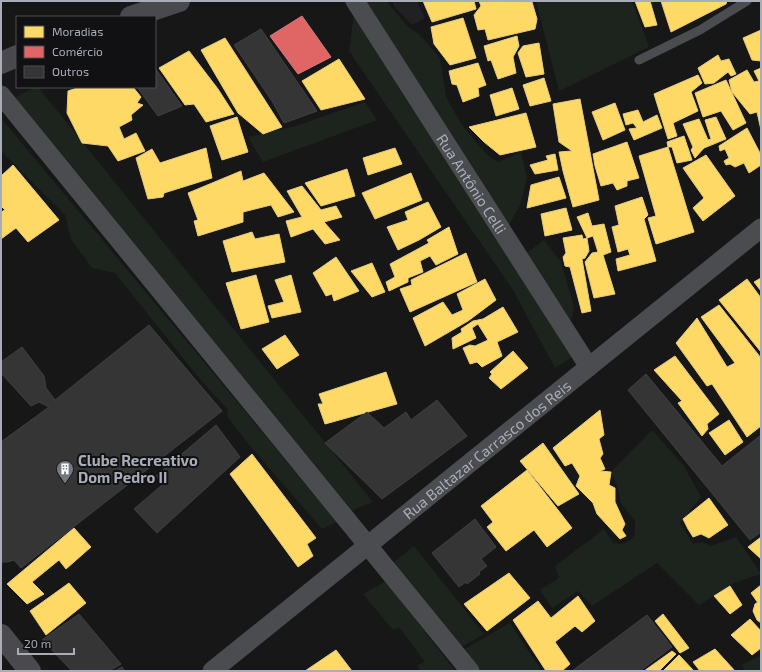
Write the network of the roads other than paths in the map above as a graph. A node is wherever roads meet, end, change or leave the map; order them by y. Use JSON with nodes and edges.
{"nodes":[{"id":1,"x":179,"y":1,"type":"edge"},
{"id":2,"x":355,"y":1,"type":"edge"},
{"id":3,"x":747,"y":1,"type":"edge"},
{"id":4,"x":134,"y":16,"type":"edge"},
{"id":5,"x":16,"y":56,"type":"edge"},
{"id":6,"x":639,"y":60,"type":"dead end"},
{"id":7,"x":1,"y":63,"type":"edge"},
{"id":8,"x":1,"y":96,"type":"edge"},
{"id":9,"x":761,"y":228,"type":"edge"},
{"id":10,"x":589,"y":367,"type":"junction"},
{"id":11,"x":368,"y":545,"type":"junction"},
{"id":12,"x":1,"y":635,"type":"edge"},
{"id":13,"x":30,"y":671,"type":"edge"},
{"id":14,"x":212,"y":671,"type":"edge"},
{"id":15,"x":470,"y":671,"type":"edge"}],
"edges":[{"from":1,"to":4,"type":"main road"},
{"from":2,"to":10,"type":"street","name":"Rua Antônio Celli"},
{"from":3,"to":6,"type":"lane"},
{"from":5,"to":7,"type":"main road"},
{"from":8,"to":11,"type":"street"},
{"from":9,"to":10,"type":"street","name":"Rua Baltazar Carrasco dos Reis"},
{"from":10,"to":11,"type":"street","name":"Rua Baltazar Carrasco dos Reis"},
{"from":11,"to":14,"type":"street","name":"Rua Baltazar Carrasco dos Reis"},
{"from":11,"to":15,"type":"street"},
{"from":12,"to":13,"type":"main road"}]}
